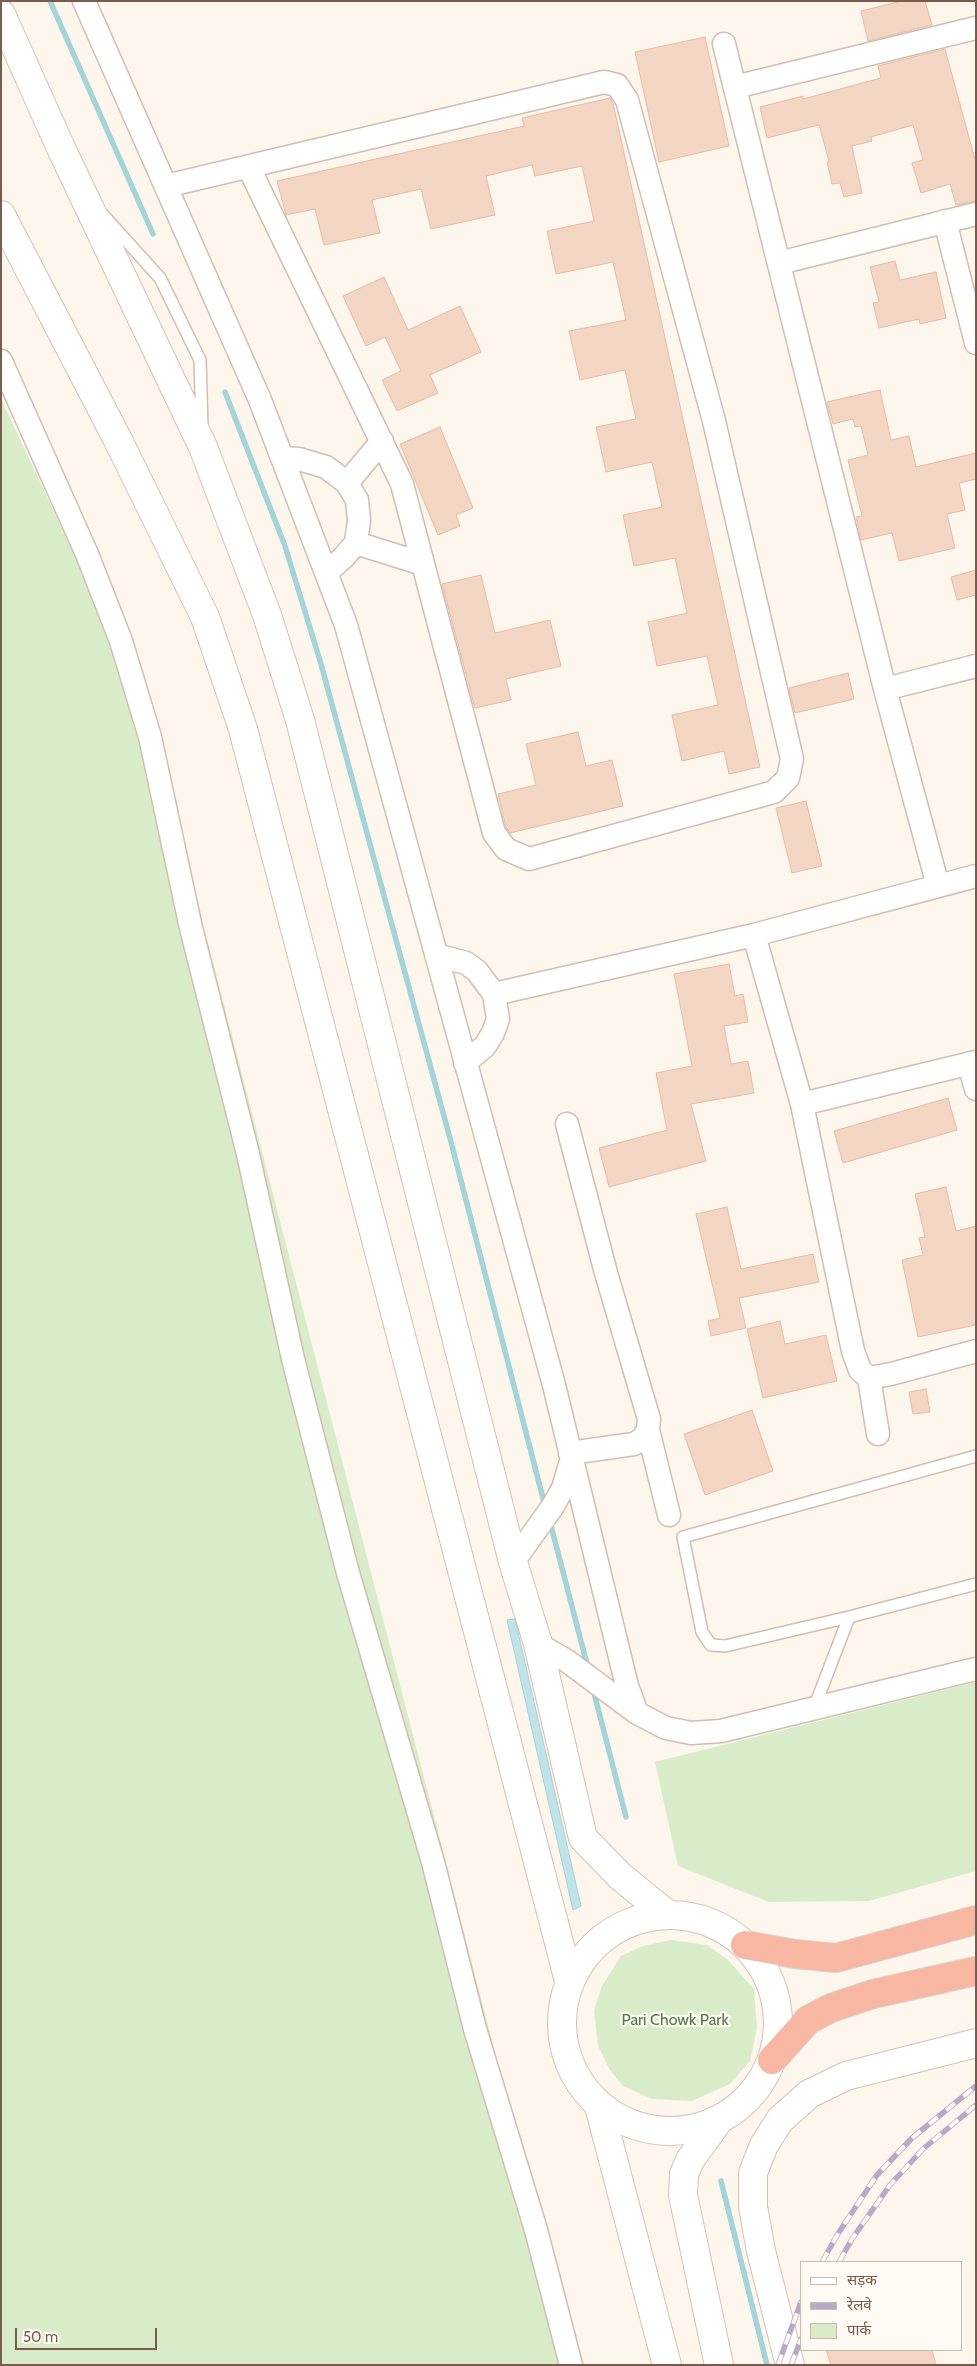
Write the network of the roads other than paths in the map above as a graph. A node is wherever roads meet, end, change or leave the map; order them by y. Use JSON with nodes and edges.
{"nodes":[{"id":1,"x":84,"y":1,"type":"edge"},
{"id":2,"x":1,"y":14,"type":"edge"},
{"id":3,"x":976,"y":28,"type":"edge"},
{"id":4,"x":724,"y":44,"type":"dead end"},
{"id":5,"x":735,"y":87,"type":"junction"},
{"id":6,"x":249,"y":168,"type":"junction"},
{"id":7,"x":166,"y":186,"type":"junction"},
{"id":8,"x":976,"y":214,"type":"edge"},
{"id":9,"x":1,"y":215,"type":"edge"},
{"id":10,"x":945,"y":222,"type":"junction"},
{"id":11,"x":779,"y":264,"type":"junction"},
{"id":12,"x":976,"y":343,"type":"edge"},
{"id":13,"x":1,"y":361,"type":"edge"},
{"id":14,"x":382,"y":440,"type":"junction"},
{"id":15,"x":282,"y":458,"type":"junction"},
{"id":16,"x":347,"y":482,"type":"junction"},
{"id":17,"x":356,"y":543,"type":"junction"},
{"id":18,"x":423,"y":564,"type":"junction"},
{"id":19,"x":326,"y":573,"type":"junction"},
{"id":20,"x":976,"y":666,"type":"edge"},
{"id":21,"x":885,"y":689,"type":"junction"},
{"id":22,"x":976,"y":876,"type":"edge"},
{"id":23,"x":938,"y":886,"type":"junction"},
{"id":24,"x":754,"y":934,"type":"junction"},
{"id":25,"x":436,"y":955,"type":"junction"},
{"id":26,"x":494,"y":994,"type":"junction"},
{"id":27,"x":465,"y":1063,"type":"junction"},
{"id":28,"x":972,"y":1063,"type":"edge"},
{"id":29,"x":976,"y":1089,"type":"edge"},
{"id":30,"x":802,"y":1104,"type":"junction"},
{"id":31,"x":567,"y":1124,"type":"dead end"},
{"id":32,"x":976,"y":1351,"type":"edge"},
{"id":33,"x":869,"y":1378,"type":"junction"},
{"id":34,"x":648,"y":1430,"type":"junction"},
{"id":35,"x":878,"y":1434,"type":"dead end"},
{"id":36,"x":976,"y":1456,"type":"edge"},
{"id":37,"x":571,"y":1457,"type":"junction"},
{"id":38,"x":669,"y":1515,"type":"dead end"},
{"id":39,"x":513,"y":1562,"type":"junction"},
{"id":40,"x":976,"y":1584,"type":"edge"},
{"id":41,"x":849,"y":1617,"type":"junction"},
{"id":42,"x":538,"y":1644,"type":"junction"},
{"id":43,"x":976,"y":1669,"type":"edge"},
{"id":44,"x":814,"y":1708,"type":"junction"},
{"id":45,"x":636,"y":1712,"type":"junction"},
{"id":46,"x":668,"y":1915,"type":"junction"},
{"id":47,"x":976,"y":1920,"type":"edge"},
{"id":48,"x":744,"y":1945,"type":"junction"},
{"id":49,"x":976,"y":1971,"type":"edge"},
{"id":50,"x":570,"y":1980,"type":"junction"},
{"id":51,"x":976,"y":2043,"type":"edge"},
{"id":52,"x":772,"y":2060,"type":"junction"},
{"id":53,"x":599,"y":2106,"type":"junction"},
{"id":54,"x":719,"y":2120,"type":"junction"},
{"id":55,"x":571,"y":2365,"type":"edge"},
{"id":56,"x":666,"y":2365,"type":"edge"},
{"id":57,"x":719,"y":2365,"type":"edge"},
{"id":58,"x":790,"y":2365,"type":"edge"}],
"edges":[{"from":1,"to":7,"type":"street"},
{"from":2,"to":39,"type":"main road"},
{"from":3,"to":5,"type":"street"},
{"from":4,"to":5,"type":"street"},
{"from":5,"to":11,"type":"street"},
{"from":6,"to":7,"type":"street"},
{"from":6,"to":14,"type":"street"},
{"from":6,"to":18,"type":"street"},
{"from":7,"to":15,"type":"street"},
{"from":8,"to":10,"type":"street"},
{"from":9,"to":50,"type":"main road"},
{"from":10,"to":11,"type":"street"},
{"from":10,"to":12,"type":"street"},
{"from":11,"to":21,"type":"street"},
{"from":13,"to":55,"type":"street"},
{"from":14,"to":16,"type":"street"},
{"from":14,"to":18,"type":"street"},
{"from":15,"to":16,"type":"street"},
{"from":15,"to":19,"type":"street"},
{"from":16,"to":17,"type":"street"},
{"from":17,"to":18,"type":"street"},
{"from":17,"to":19,"type":"street"},
{"from":19,"to":25,"type":"street"},
{"from":20,"to":21,"type":"street"},
{"from":21,"to":23,"type":"street"},
{"from":22,"to":23,"type":"street"},
{"from":23,"to":24,"type":"street"},
{"from":24,"to":26,"type":"street"},
{"from":24,"to":30,"type":"street"},
{"from":25,"to":26,"type":"street"},
{"from":25,"to":27,"type":"street"},
{"from":26,"to":27,"type":"street"},
{"from":27,"to":37,"type":"street"},
{"from":28,"to":29,"type":"street"},
{"from":28,"to":30,"type":"street"},
{"from":30,"to":33,"type":"street"},
{"from":31,"to":34,"type":"street"},
{"from":32,"to":33,"type":"street"},
{"from":33,"to":35,"type":"street"},
{"from":34,"to":37,"type":"street"},
{"from":34,"to":38,"type":"street"},
{"from":36,"to":41,"type":"lane"},
{"from":37,"to":39,"type":"street"},
{"from":37,"to":45,"type":"street"},
{"from":39,"to":42,"type":"main road"},
{"from":40,"to":41,"type":"lane"},
{"from":41,"to":44,"type":"lane"},
{"from":42,"to":45,"type":"street"},
{"from":42,"to":46,"type":"main road"},
{"from":43,"to":44,"type":"street"},
{"from":44,"to":45,"type":"street"},
{"from":46,"to":48,"type":"main road"},
{"from":46,"to":50,"type":"main road"},
{"from":47,"to":48,"type":"highway"},
{"from":48,"to":52,"type":"main road"},
{"from":49,"to":52,"type":"highway"},
{"from":50,"to":53,"type":"main road"},
{"from":51,"to":58,"type":"main road"},
{"from":52,"to":54,"type":"main road"},
{"from":53,"to":54,"type":"main road"},
{"from":53,"to":56,"type":"main road"},
{"from":54,"to":57,"type":"main road"}]}
